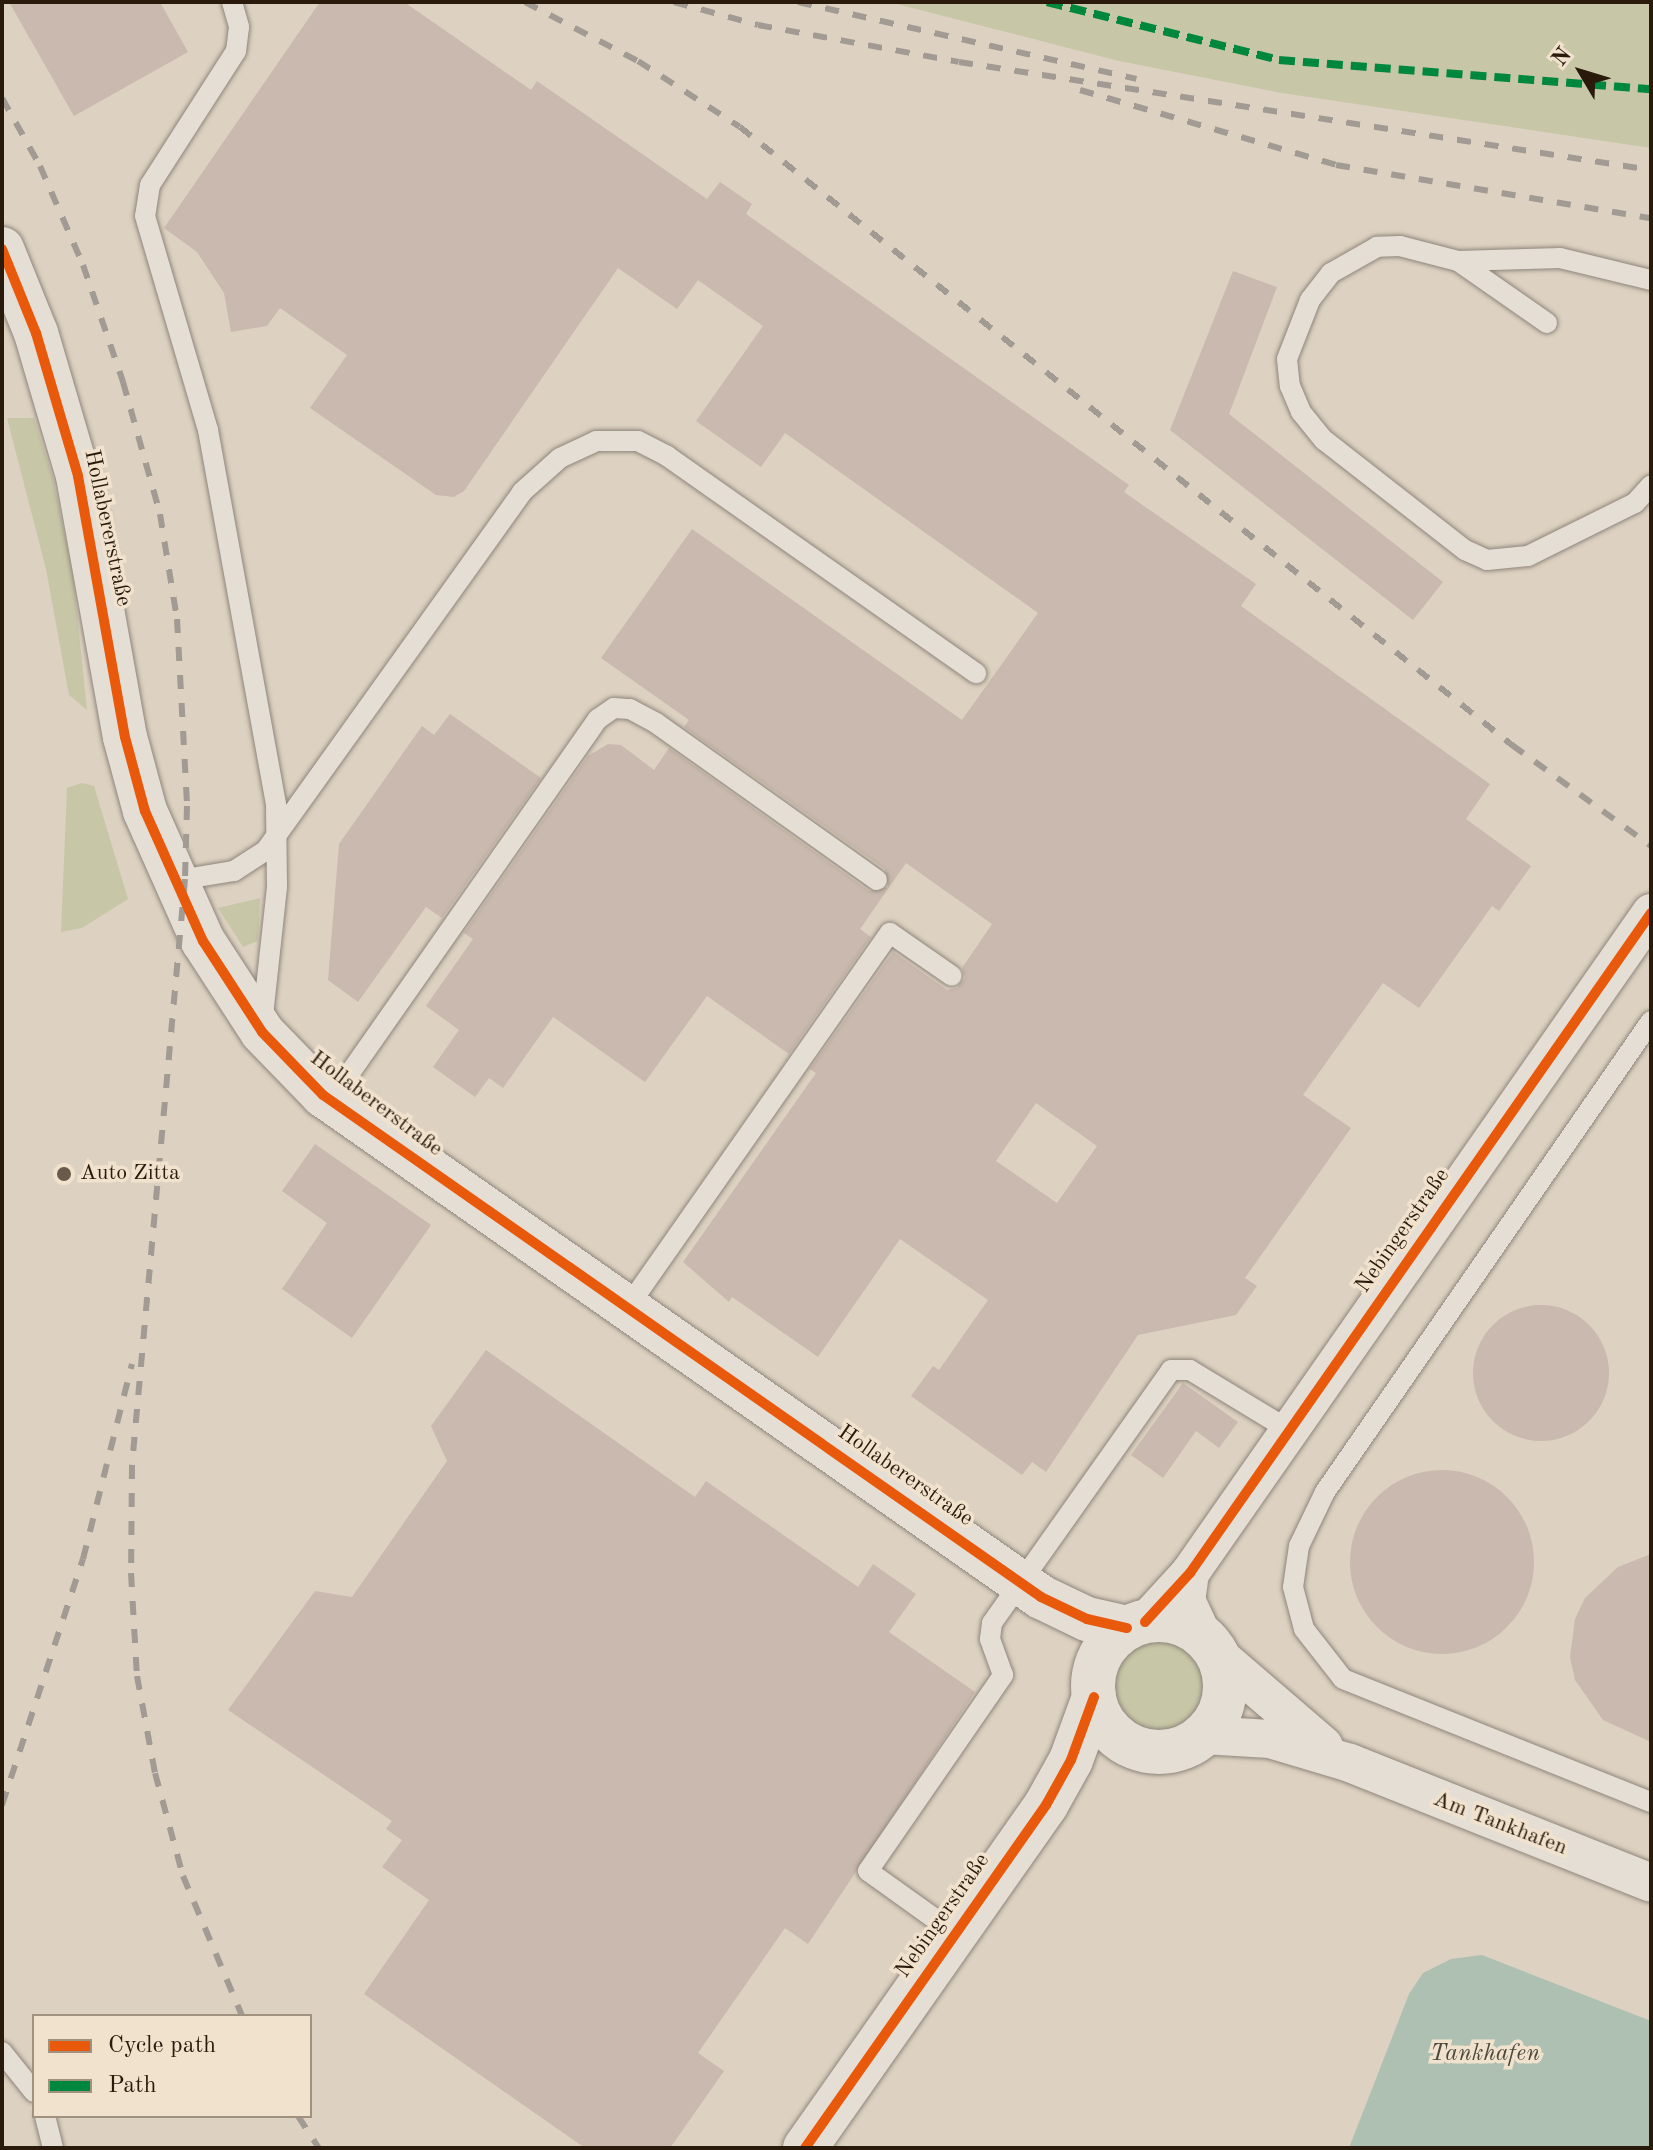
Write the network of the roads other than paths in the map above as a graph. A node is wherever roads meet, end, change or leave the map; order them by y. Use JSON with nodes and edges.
{"nodes":[{"id":1,"x":232,"y":2,"type":"edge"},
{"id":2,"x":2,"y":249,"type":"edge"},
{"id":3,"x":1458,"y":261,"type":"junction"},
{"id":4,"x":1651,"y":280,"type":"edge"},
{"id":5,"x":1547,"y":323,"type":"dead end"},
{"id":6,"x":1651,"y":485,"type":"edge"},
{"id":7,"x":976,"y":673,"type":"dead end"},
{"id":8,"x":278,"y":835,"type":"junction"},
{"id":9,"x":877,"y":880,"type":"dead end"},
{"id":10,"x":173,"y":881,"type":"junction"},
{"id":11,"x":1651,"y":913,"type":"edge"},
{"id":12,"x":952,"y":976,"type":"dead end"},
{"id":13,"x":1651,"y":1021,"type":"edge"},
{"id":14,"x":262,"y":1032,"type":"junction"},
{"id":15,"x":331,"y":1100,"type":"junction"},
{"id":16,"x":627,"y":1308,"type":"junction"},
{"id":17,"x":1289,"y":1430,"type":"junction"},
{"id":18,"x":1190,"y":1573,"type":"junction"},
{"id":19,"x":1031,"y":1590,"type":"junction"},
{"id":20,"x":1136,"y":1625,"type":"junction"},
{"id":21,"x":1210,"y":1645,"type":"junction"},
{"id":22,"x":1094,"y":1683,"type":"junction"},
{"id":23,"x":1203,"y":1735,"type":"junction"},
{"id":24,"x":1141,"y":1749,"type":"junction"},
{"id":25,"x":1350,"y":1763,"type":"junction"},
{"id":26,"x":1651,"y":1802,"type":"edge"},
{"id":27,"x":1046,"y":1805,"type":"junction"},
{"id":28,"x":1651,"y":1883,"type":"edge"},
{"id":29,"x":956,"y":1934,"type":"junction"},
{"id":30,"x":2,"y":2052,"type":"edge"},
{"id":31,"x":32,"y":2090,"type":"edge"},
{"id":32,"x":46,"y":2118,"type":"edge"},
{"id":33,"x":53,"y":2148,"type":"edge"},
{"id":34,"x":805,"y":2148,"type":"edge"}],
"edges":[{"from":1,"to":8,"type":"lane"},
{"from":2,"to":10,"type":"street","name":"Hollabererstraße"},
{"from":3,"to":4,"type":"lane"},
{"from":3,"to":5,"type":"lane"},
{"from":3,"to":6,"type":"lane"},
{"from":7,"to":8,"type":"lane"},
{"from":8,"to":10,"type":"lane"},
{"from":8,"to":14,"type":"lane"},
{"from":9,"to":15,"type":"lane"},
{"from":10,"to":14,"type":"street","name":"Hollabererstraße"},
{"from":11,"to":17,"type":"street","name":"Nebingerstraße"},
{"from":12,"to":16,"type":"lane"},
{"from":13,"to":26,"type":"lane"},
{"from":14,"to":15,"type":"street","name":"Hollabererstraße"},
{"from":15,"to":16,"type":"street","name":"Hollabererstraße"},
{"from":16,"to":19,"type":"street","name":"Hollabererstraße"},
{"from":17,"to":18,"type":"street","name":"Nebingerstraße"},
{"from":17,"to":19,"type":"lane"},
{"from":18,"to":20,"type":"street","name":"Nebingerstraße"},
{"from":18,"to":21,"type":"street"},
{"from":19,"to":20,"type":"street","name":"Hollabererstraße"},
{"from":19,"to":22,"type":"street","name":"Hollabererstraße"},
{"from":19,"to":29,"type":"lane"},
{"from":20,"to":21,"type":"street"},
{"from":20,"to":22,"type":"street","name":"Nebingerstraße"},
{"from":21,"to":23,"type":"street"},
{"from":21,"to":25,"type":"street","name":"Am Tankhafen"},
{"from":22,"to":24,"type":"street"},
{"from":22,"to":27,"type":"street","name":"Nebingerstraße"},
{"from":23,"to":24,"type":"street"},
{"from":23,"to":25,"type":"street","name":"Am Tankhafen"},
{"from":24,"to":27,"type":"street","name":"Nebingerstraße"},
{"from":25,"to":28,"type":"street","name":"Am Tankhafen"},
{"from":27,"to":29,"type":"street","name":"Nebingerstraße"},
{"from":29,"to":34,"type":"street","name":"Nebingerstraße"},
{"from":30,"to":31,"type":"lane"},
{"from":32,"to":33,"type":"lane"}]}
